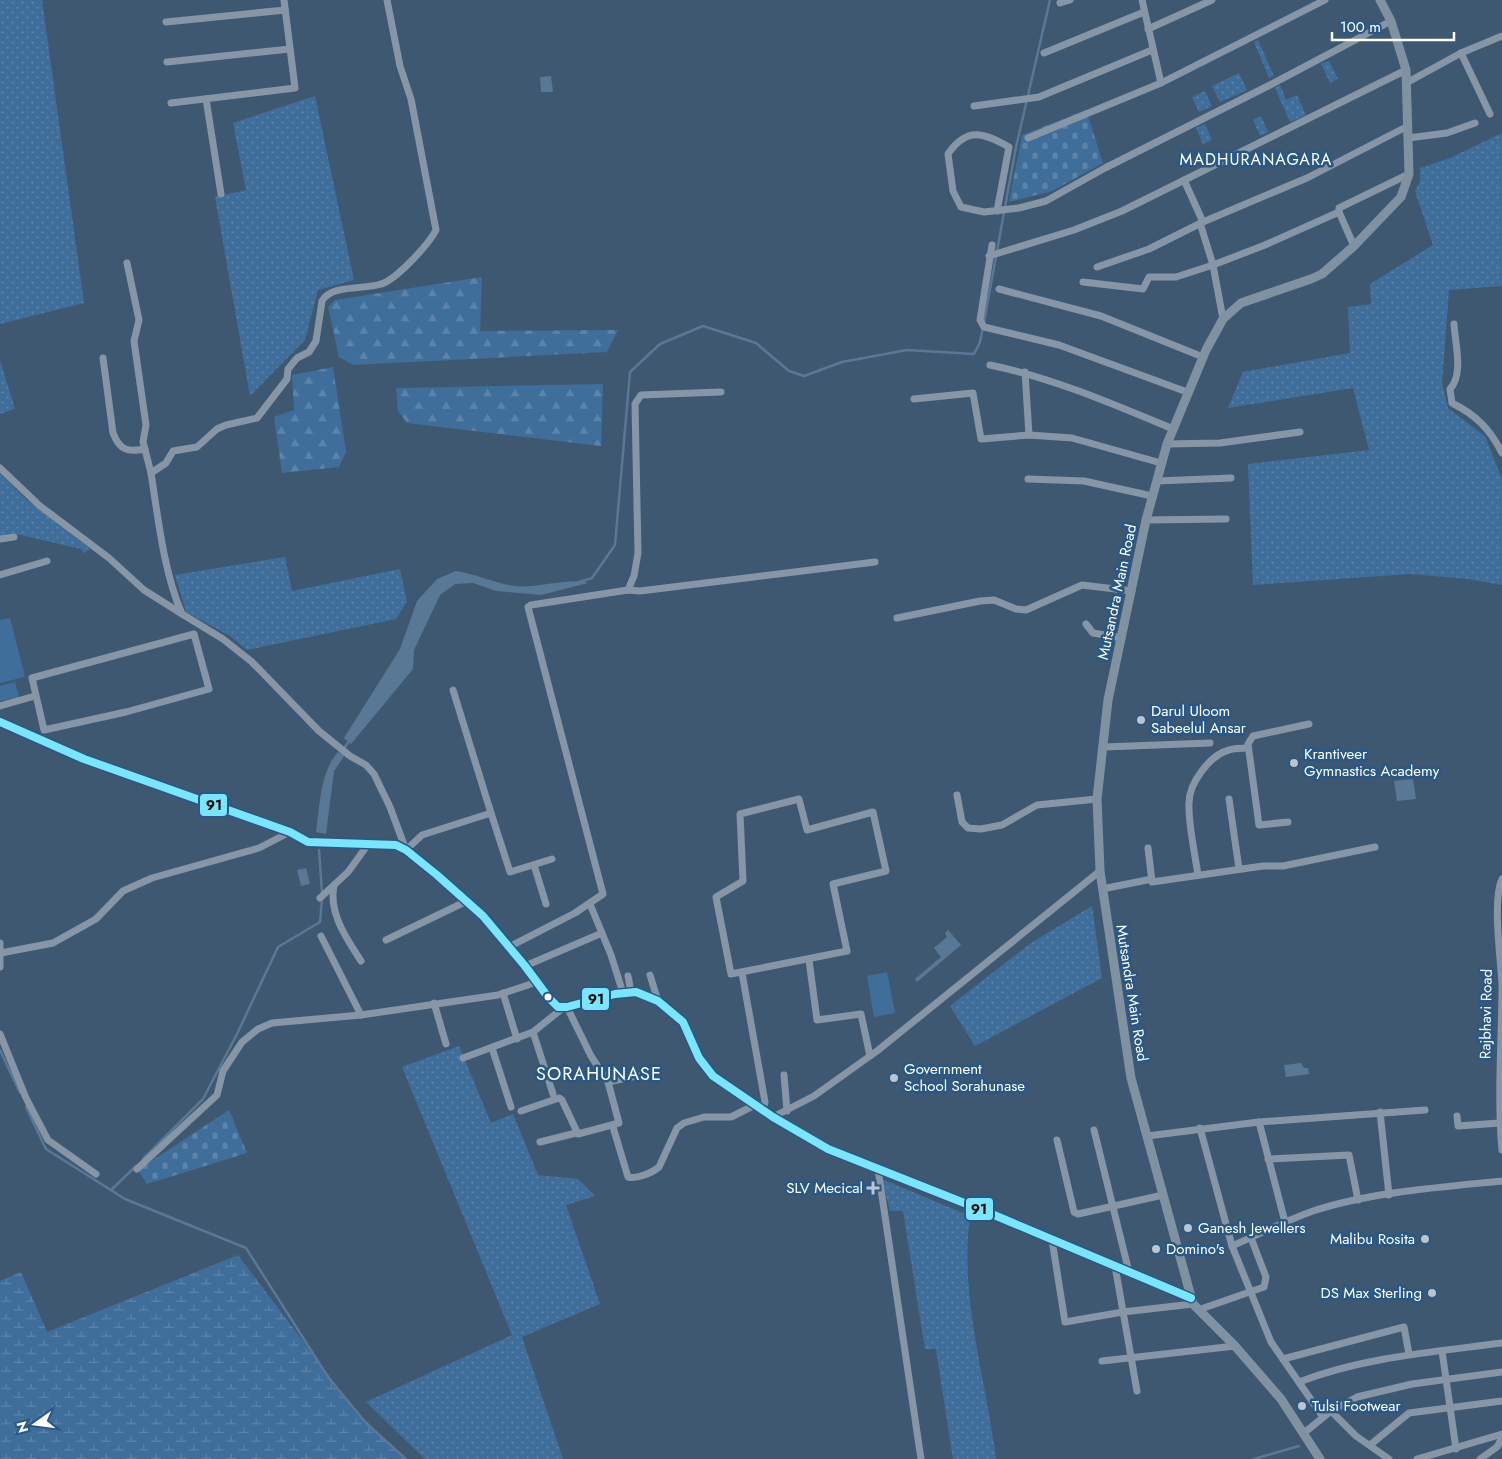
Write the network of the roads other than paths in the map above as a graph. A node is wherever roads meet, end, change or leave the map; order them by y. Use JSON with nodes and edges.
{"nodes":[{"id":1,"x":284,"y":0,"type":"edge"},
{"id":2,"x":387,"y":0,"type":"edge"},
{"id":3,"x":1070,"y":0,"type":"edge"},
{"id":4,"x":1142,"y":0,"type":"edge"},
{"id":5,"x":1212,"y":0,"type":"edge"},
{"id":6,"x":1325,"y":0,"type":"edge"},
{"id":7,"x":1380,"y":0,"type":"edge"},
{"id":8,"x":1060,"y":4,"type":"dead end"},
{"id":9,"x":285,"y":10,"type":"junction"},
{"id":10,"x":1144,"y":12,"type":"junction"},
{"id":11,"x":1391,"y":21,"type":"junction"},
{"id":12,"x":166,"y":22,"type":"dead end"},
{"id":13,"x":1148,"y":30,"type":"junction"},
{"id":14,"x":1502,"y":36,"type":"edge"},
{"id":15,"x":290,"y":48,"type":"junction"},
{"id":16,"x":1152,"y":50,"type":"junction"},
{"id":17,"x":1044,"y":53,"type":"dead end"},
{"id":18,"x":1461,"y":53,"type":"junction"},
{"id":19,"x":167,"y":62,"type":"dead end"},
{"id":20,"x":1406,"y":70,"type":"junction"},
{"id":21,"x":1408,"y":82,"type":"junction"},
{"id":22,"x":1161,"y":83,"type":"junction"},
{"id":23,"x":206,"y":98,"type":"junction"},
{"id":24,"x":171,"y":103,"type":"dead end"},
{"id":25,"x":974,"y":106,"type":"dead end"},
{"id":26,"x":1490,"y":114,"type":"dead end"},
{"id":27,"x":1475,"y":122,"type":"dead end"},
{"id":28,"x":1408,"y":126,"type":"junction"},
{"id":29,"x":1028,"y":138,"type":"dead end"},
{"id":30,"x":1408,"y":138,"type":"junction"},
{"id":31,"x":1409,"y":174,"type":"junction"},
{"id":32,"x":1184,"y":180,"type":"junction"},
{"id":33,"x":221,"y":194,"type":"dead end"},
{"id":34,"x":997,"y":210,"type":"junction"},
{"id":35,"x":1338,"y":212,"type":"junction"},
{"id":36,"x":1202,"y":222,"type":"junction"},
{"id":37,"x":992,"y":245,"type":"dead end"},
{"id":38,"x":1354,"y":246,"type":"junction"},
{"id":39,"x":989,"y":256,"type":"junction"},
{"id":40,"x":127,"y":263,"type":"dead end"},
{"id":41,"x":1213,"y":265,"type":"junction"},
{"id":42,"x":1097,"y":267,"type":"dead end"},
{"id":43,"x":1083,"y":282,"type":"dead end"},
{"id":44,"x":999,"y":289,"type":"dead end"},
{"id":45,"x":1223,"y":319,"type":"junction"},
{"id":46,"x":1454,"y":324,"type":"dead end"},
{"id":47,"x":1203,"y":357,"type":"junction"},
{"id":48,"x":103,"y":358,"type":"dead end"},
{"id":49,"x":990,"y":365,"type":"dead end"},
{"id":50,"x":1025,"y":372,"type":"junction"},
{"id":51,"x":721,"y":392,"type":"dead end"},
{"id":52,"x":1187,"y":392,"type":"junction"},
{"id":53,"x":914,"y":399,"type":"dead end"},
{"id":54,"x":1173,"y":429,"type":"junction"},
{"id":55,"x":1300,"y":432,"type":"dead end"},
{"id":56,"x":1028,"y":435,"type":"junction"},
{"id":57,"x":1167,"y":444,"type":"junction"},
{"id":58,"x":145,"y":449,"type":"junction"},
{"id":59,"x":1502,"y":453,"type":"edge"},
{"id":60,"x":1161,"y":462,"type":"junction"},
{"id":61,"x":0,"y":468,"type":"edge"},
{"id":62,"x":150,"y":473,"type":"junction"},
{"id":63,"x":1231,"y":478,"type":"dead end"},
{"id":64,"x":1028,"y":479,"type":"dead end"},
{"id":65,"x":1157,"y":481,"type":"junction"},
{"id":66,"x":1152,"y":496,"type":"junction"},
{"id":67,"x":1226,"y":519,"type":"dead end"},
{"id":68,"x":1146,"y":520,"type":"junction"},
{"id":69,"x":14,"y":537,"type":"dead end"},
{"id":70,"x":0,"y":539,"type":"edge"},
{"id":71,"x":47,"y":561,"type":"dead end"},
{"id":72,"x":875,"y":562,"type":"dead end"},
{"id":73,"x":0,"y":575,"type":"edge"},
{"id":74,"x":628,"y":590,"type":"junction"},
{"id":75,"x":1132,"y":591,"type":"junction"},
{"id":76,"x":182,"y":614,"type":"junction"},
{"id":77,"x":897,"y":618,"type":"dead end"},
{"id":78,"x":1086,"y":624,"type":"dead end"},
{"id":79,"x":1122,"y":638,"type":"junction"},
{"id":80,"x":453,"y":690,"type":"dead end"},
{"id":81,"x":35,"y":696,"type":"junction"},
{"id":82,"x":0,"y":706,"type":"edge"},
{"id":83,"x":0,"y":722,"type":"edge"},
{"id":84,"x":1309,"y":724,"type":"dead end"},
{"id":85,"x":1210,"y":743,"type":"dead end"},
{"id":86,"x":1104,"y":747,"type":"junction"},
{"id":87,"x":1248,"y":748,"type":"junction"},
{"id":88,"x":956,"y":795,"type":"dead end"},
{"id":89,"x":1097,"y":799,"type":"junction"},
{"id":90,"x":1229,"y":799,"type":"dead end"},
{"id":91,"x":492,"y":813,"type":"junction"},
{"id":92,"x":1288,"y":822,"type":"dead end"},
{"id":93,"x":290,"y":832,"type":"junction"},
{"id":94,"x":369,"y":843,"type":"junction"},
{"id":95,"x":1148,"y":848,"type":"dead end"},
{"id":96,"x":1375,"y":848,"type":"dead end"},
{"id":97,"x":406,"y":850,"type":"junction"},
{"id":98,"x":552,"y":859,"type":"dead end"},
{"id":99,"x":534,"y":865,"type":"junction"},
{"id":100,"x":1239,"y":869,"type":"junction"},
{"id":101,"x":1100,"y":871,"type":"junction"},
{"id":102,"x":1198,"y":875,"type":"junction"},
{"id":103,"x":1152,"y":879,"type":"junction"},
{"id":104,"x":1502,"y":879,"type":"edge"},
{"id":105,"x":334,"y":885,"type":"junction"},
{"id":106,"x":1102,"y":889,"type":"junction"},
{"id":107,"x":322,"y":896,"type":"dead end"},
{"id":108,"x":467,"y":901,"type":"junction"},
{"id":109,"x":546,"y":904,"type":"dead end"},
{"id":110,"x":590,"y":904,"type":"junction"},
{"id":111,"x":602,"y":934,"type":"junction"},
{"id":112,"x":321,"y":936,"type":"dead end"},
{"id":113,"x":386,"y":940,"type":"dead end"},
{"id":114,"x":0,"y":944,"type":"edge"},
{"id":115,"x":510,"y":947,"type":"junction"},
{"id":116,"x":1,"y":953,"type":"edge"},
{"id":117,"x":809,"y":960,"type":"junction"},
{"id":118,"x":361,"y":961,"type":"dead end"},
{"id":119,"x":0,"y":966,"type":"edge"},
{"id":120,"x":525,"y":966,"type":"junction"},
{"id":121,"x":742,"y":973,"type":"junction"},
{"id":122,"x":650,"y":975,"type":"dead end"},
{"id":123,"x":628,"y":976,"type":"dead end"},
{"id":124,"x":536,"y":982,"type":"junction"},
{"id":125,"x":503,"y":993,"type":"junction"},
{"id":126,"x":627,"y":993,"type":"junction"},
{"id":127,"x":658,"y":1001,"type":"junction"},
{"id":128,"x":434,"y":1003,"type":"junction"},
{"id":129,"x":565,"y":1008,"type":"junction"},
{"id":130,"x":361,"y":1015,"type":"junction"},
{"id":131,"x":1502,"y":1024,"type":"edge"},
{"id":132,"x":534,"y":1032,"type":"junction"},
{"id":133,"x":0,"y":1034,"type":"edge"},
{"id":134,"x":517,"y":1039,"type":"junction"},
{"id":135,"x":446,"y":1044,"type":"dead end"},
{"id":136,"x":492,"y":1048,"type":"junction"},
{"id":137,"x":1501,"y":1049,"type":"edge"},
{"id":138,"x":870,"y":1056,"type":"junction"},
{"id":139,"x":463,"y":1058,"type":"dead end"},
{"id":140,"x":646,"y":1074,"type":"dead end"},
{"id":141,"x":1500,"y":1074,"type":"edge"},
{"id":142,"x":784,"y":1075,"type":"dead end"},
{"id":143,"x":608,"y":1082,"type":"junction"},
{"id":144,"x":553,"y":1094,"type":"dead end"},
{"id":145,"x":1501,"y":1103,"type":"edge"},
{"id":146,"x":755,"y":1105,"type":"junction"},
{"id":147,"x":511,"y":1107,"type":"dead end"},
{"id":148,"x":763,"y":1110,"type":"junction"},
{"id":149,"x":1425,"y":1110,"type":"dead end"},
{"id":150,"x":521,"y":1111,"type":"dead end"},
{"id":151,"x":787,"y":1111,"type":"junction"},
{"id":152,"x":1380,"y":1112,"type":"junction"},
{"id":153,"x":1457,"y":1116,"type":"dead end"},
{"id":154,"x":773,"y":1117,"type":"junction"},
{"id":155,"x":1259,"y":1122,"type":"junction"},
{"id":156,"x":1500,"y":1123,"type":"junction"},
{"id":157,"x":613,"y":1127,"type":"junction"},
{"id":158,"x":1200,"y":1128,"type":"junction"},
{"id":159,"x":1094,"y":1130,"type":"dead end"},
{"id":160,"x":576,"y":1133,"type":"junction"},
{"id":161,"x":1147,"y":1136,"type":"junction"},
{"id":162,"x":1057,"y":1140,"type":"dead end"},
{"id":163,"x":540,"y":1142,"type":"dead end"},
{"id":164,"x":1502,"y":1150,"type":"edge"},
{"id":165,"x":1268,"y":1159,"type":"junction"},
{"id":166,"x":137,"y":1169,"type":"dead end"},
{"id":167,"x":878,"y":1169,"type":"junction"},
{"id":168,"x":96,"y":1174,"type":"dead end"},
{"id":169,"x":1502,"y":1181,"type":"edge"},
{"id":170,"x":1163,"y":1195,"type":"junction"},
{"id":171,"x":1389,"y":1195,"type":"junction"},
{"id":172,"x":1358,"y":1200,"type":"junction"},
{"id":173,"x":1113,"y":1206,"type":"junction"},
{"id":174,"x":1284,"y":1222,"type":"junction"},
{"id":175,"x":1251,"y":1238,"type":"junction"},
{"id":176,"x":1052,"y":1240,"type":"junction"},
{"id":177,"x":1232,"y":1246,"type":"junction"},
{"id":178,"x":1115,"y":1266,"type":"junction"},
{"id":179,"x":1129,"y":1272,"type":"junction"},
{"id":180,"x":1250,"y":1294,"type":"junction"},
{"id":181,"x":1194,"y":1304,"type":"junction"},
{"id":182,"x":1123,"y":1312,"type":"junction"},
{"id":183,"x":1502,"y":1343,"type":"edge"},
{"id":184,"x":1235,"y":1346,"type":"junction"},
{"id":185,"x":1442,"y":1351,"type":"junction"},
{"id":186,"x":1409,"y":1354,"type":"junction"},
{"id":187,"x":1132,"y":1357,"type":"junction"},
{"id":188,"x":1283,"y":1359,"type":"junction"},
{"id":189,"x":1102,"y":1361,"type":"dead end"},
{"id":190,"x":1502,"y":1372,"type":"edge"},
{"id":191,"x":1446,"y":1380,"type":"junction"},
{"id":192,"x":1299,"y":1382,"type":"junction"},
{"id":193,"x":1137,"y":1391,"type":"dead end"},
{"id":194,"x":1502,"y":1401,"type":"edge"},
{"id":195,"x":1450,"y":1408,"type":"junction"},
{"id":196,"x":1331,"y":1411,"type":"junction"},
{"id":197,"x":1323,"y":1417,"type":"junction"},
{"id":198,"x":1304,"y":1433,"type":"junction"},
{"id":199,"x":1502,"y":1434,"type":"edge"},
{"id":200,"x":1502,"y":1438,"type":"edge"},
{"id":201,"x":1370,"y":1446,"type":"junction"},
{"id":202,"x":1456,"y":1449,"type":"junction"},
{"id":203,"x":921,"y":1459,"type":"edge"},
{"id":204,"x":1320,"y":1459,"type":"edge"},
{"id":205,"x":1389,"y":1459,"type":"edge"},
{"id":206,"x":1417,"y":1459,"type":"edge"},
{"id":207,"x":1480,"y":1459,"type":"edge"}],
"edges":[{"from":1,"to":9,"type":"street"},
{"from":2,"to":62,"type":"street"},
{"from":3,"to":8,"type":"street"},
{"from":4,"to":10,"type":"street"},
{"from":5,"to":13,"type":"street"},
{"from":6,"to":22,"type":"street"},
{"from":7,"to":11,"type":"street","name":"Mutsandra Main Road"},
{"from":9,"to":12,"type":"street"},
{"from":9,"to":15,"type":"street"},
{"from":10,"to":13,"type":"street"},
{"from":10,"to":17,"type":"street"},
{"from":11,"to":20,"type":"street","name":"Mutsandra Main Road"},
{"from":11,"to":34,"type":"street"},
{"from":13,"to":16,"type":"street"},
{"from":14,"to":18,"type":"street"},
{"from":15,"to":19,"type":"street"},
{"from":15,"to":23,"type":"street"},
{"from":16,"to":22,"type":"street"},
{"from":16,"to":25,"type":"street"},
{"from":18,"to":21,"type":"street"},
{"from":18,"to":26,"type":"street"},
{"from":20,"to":21,"type":"street","name":"Mutsandra Main Road"},
{"from":20,"to":32,"type":"street"},
{"from":21,"to":28,"type":"street","name":"Mutsandra Main Road"},
{"from":22,"to":29,"type":"street"},
{"from":23,"to":24,"type":"street"},
{"from":23,"to":33,"type":"street"},
{"from":27,"to":30,"type":"street"},
{"from":28,"to":30,"type":"street","name":"Mutsandra Main Road"},
{"from":28,"to":36,"type":"street"},
{"from":30,"to":31,"type":"street","name":"Mutsandra Main Road"},
{"from":31,"to":35,"type":"street"},
{"from":31,"to":38,"type":"street","name":"Mutsandra Main Road"},
{"from":32,"to":36,"type":"street"},
{"from":32,"to":39,"type":"street"},
{"from":34,"to":34,"type":"street"},
{"from":35,"to":38,"type":"street"},
{"from":35,"to":41,"type":"street"},
{"from":36,"to":41,"type":"street"},
{"from":36,"to":42,"type":"street"},
{"from":37,"to":39,"type":"street"},
{"from":38,"to":45,"type":"street","name":"Mutsandra Main Road"},
{"from":39,"to":52,"type":"street"},
{"from":40,"to":58,"type":"street"},
{"from":41,"to":43,"type":"street"},
{"from":41,"to":45,"type":"street"},
{"from":44,"to":47,"type":"street"},
{"from":45,"to":47,"type":"street","name":"Mutsandra Main Road"},
{"from":46,"to":59,"type":"street"},
{"from":47,"to":52,"type":"street","name":"Mutsandra Main Road"},
{"from":48,"to":58,"type":"street"},
{"from":49,"to":50,"type":"street"},
{"from":50,"to":54,"type":"street"},
{"from":50,"to":56,"type":"street"},
{"from":51,"to":74,"type":"street"},
{"from":52,"to":54,"type":"street","name":"Mutsandra Main Road"},
{"from":53,"to":56,"type":"street"},
{"from":54,"to":57,"type":"street","name":"Mutsandra Main Road"},
{"from":55,"to":57,"type":"street"},
{"from":56,"to":60,"type":"street"},
{"from":57,"to":60,"type":"street","name":"Mutsandra Main Road"},
{"from":58,"to":62,"type":"street"},
{"from":60,"to":65,"type":"street","name":"Mutsandra Main Road"},
{"from":61,"to":76,"type":"street"},
{"from":62,"to":76,"type":"street"},
{"from":63,"to":65,"type":"street"},
{"from":64,"to":66,"type":"street"},
{"from":65,"to":66,"type":"street","name":"Mutsandra Main Road"},
{"from":66,"to":68,"type":"street","name":"Mutsandra Main Road"},
{"from":67,"to":68,"type":"street"},
{"from":68,"to":75,"type":"street","name":"Mutsandra Main Road"},
{"from":69,"to":70,"type":"street"},
{"from":71,"to":73,"type":"street"},
{"from":72,"to":74,"type":"street"},
{"from":74,"to":110,"type":"street"},
{"from":75,"to":77,"type":"street"},
{"from":75,"to":79,"type":"street","name":"Mutsandra Main Road"},
{"from":76,"to":97,"type":"street"},
{"from":78,"to":79,"type":"street"},
{"from":79,"to":86,"type":"street","name":"Mutsandra Main Road"},
{"from":80,"to":91,"type":"street"},
{"from":81,"to":81,"type":"street"},
{"from":81,"to":82,"type":"street"},
{"from":83,"to":93,"type":"street"},
{"from":84,"to":87,"type":"street"},
{"from":85,"to":86,"type":"street"},
{"from":86,"to":89,"type":"street","name":"Mutsandra Main Road"},
{"from":87,"to":92,"type":"street"},
{"from":87,"to":102,"type":"street"},
{"from":88,"to":89,"type":"street"},
{"from":89,"to":101,"type":"street","name":"Mutsandra Main Road"},
{"from":90,"to":100,"type":"street"},
{"from":91,"to":97,"type":"street"},
{"from":91,"to":99,"type":"street"},
{"from":93,"to":94,"type":"street"},
{"from":93,"to":116,"type":"street"},
{"from":94,"to":97,"type":"street"},
{"from":94,"to":105,"type":"street"},
{"from":95,"to":103,"type":"street"},
{"from":96,"to":100,"type":"street"},
{"from":97,"to":108,"type":"street"},
{"from":98,"to":99,"type":"street"},
{"from":99,"to":109,"type":"street"},
{"from":100,"to":102,"type":"street"},
{"from":101,"to":106,"type":"street","name":"Mutsandra Main Road"},
{"from":101,"to":138,"type":"street"},
{"from":102,"to":103,"type":"street"},
{"from":103,"to":106,"type":"street"},
{"from":104,"to":131,"type":"street","name":"Rajbhavi Road"},
{"from":105,"to":107,"type":"street"},
{"from":105,"to":118,"type":"street"},
{"from":106,"to":161,"type":"street","name":"Mutsandra Main Road"},
{"from":108,"to":113,"type":"street"},
{"from":108,"to":115,"type":"street"},
{"from":110,"to":111,"type":"street"},
{"from":110,"to":115,"type":"street"},
{"from":111,"to":120,"type":"street"},
{"from":111,"to":126,"type":"street"},
{"from":112,"to":130,"type":"street"},
{"from":114,"to":116,"type":"street"},
{"from":115,"to":120,"type":"street"},
{"from":116,"to":119,"type":"street"},
{"from":117,"to":121,"type":"street"},
{"from":117,"to":121,"type":"street"},
{"from":117,"to":138,"type":"street"},
{"from":120,"to":124,"type":"street"},
{"from":121,"to":148,"type":"street"},
{"from":122,"to":127,"type":"street"},
{"from":123,"to":126,"type":"street"},
{"from":124,"to":125,"type":"street"},
{"from":124,"to":129,"type":"street"},
{"from":125,"to":128,"type":"street"},
{"from":125,"to":134,"type":"street"},
{"from":126,"to":127,"type":"street"},
{"from":126,"to":129,"type":"street"},
{"from":127,"to":146,"type":"street"},
{"from":128,"to":130,"type":"street"},
{"from":128,"to":135,"type":"street"},
{"from":129,"to":132,"type":"street"},
{"from":129,"to":143,"type":"street"},
{"from":130,"to":166,"type":"street"},
{"from":131,"to":137,"type":"street","name":"Rajbhavi Road"},
{"from":132,"to":134,"type":"street"},
{"from":132,"to":144,"type":"street"},
{"from":133,"to":168,"type":"street"},
{"from":134,"to":136,"type":"street"},
{"from":136,"to":139,"type":"street"},
{"from":136,"to":147,"type":"street"},
{"from":137,"to":141,"type":"street","name":"Rajbhavi Road"},
{"from":138,"to":151,"type":"street"},
{"from":140,"to":143,"type":"street"},
{"from":141,"to":145,"type":"street","name":"Rajbhavi Road"},
{"from":142,"to":151,"type":"street"},
{"from":143,"to":157,"type":"street"},
{"from":145,"to":156,"type":"street","name":"Rajbhavi Road"},
{"from":146,"to":148,"type":"street"},
{"from":146,"to":157,"type":"street"},
{"from":148,"to":154,"type":"street"},
{"from":149,"to":152,"type":"street"},
{"from":150,"to":160,"type":"street"},
{"from":151,"to":154,"type":"street"},
{"from":152,"to":155,"type":"street"},
{"from":152,"to":171,"type":"street"},
{"from":153,"to":156,"type":"street"},
{"from":154,"to":167,"type":"street"},
{"from":155,"to":158,"type":"street"},
{"from":155,"to":165,"type":"street"},
{"from":156,"to":164,"type":"street","name":"Rajbhavi Road"},
{"from":157,"to":160,"type":"street"},
{"from":158,"to":161,"type":"street"},
{"from":158,"to":177,"type":"street"},
{"from":159,"to":173,"type":"street"},
{"from":160,"to":163,"type":"street"},
{"from":161,"to":170,"type":"street","name":"Mutsandra Main Road"},
{"from":162,"to":173,"type":"street"},
{"from":165,"to":172,"type":"street"},
{"from":165,"to":174,"type":"street"},
{"from":167,"to":176,"type":"street"},
{"from":167,"to":203,"type":"street"},
{"from":169,"to":171,"type":"street"},
{"from":170,"to":173,"type":"street"},
{"from":170,"to":181,"type":"street","name":"Mutsandra Main Road"},
{"from":171,"to":172,"type":"street"},
{"from":172,"to":174,"type":"street"},
{"from":173,"to":179,"type":"street"},
{"from":174,"to":175,"type":"street"},
{"from":175,"to":177,"type":"street"},
{"from":175,"to":180,"type":"street"},
{"from":176,"to":178,"type":"street"},
{"from":176,"to":182,"type":"street"},
{"from":177,"to":180,"type":"street"},
{"from":178,"to":179,"type":"street"},
{"from":178,"to":182,"type":"street"},
{"from":179,"to":181,"type":"street"},
{"from":180,"to":181,"type":"street"},
{"from":180,"to":188,"type":"street"},
{"from":181,"to":182,"type":"street"},
{"from":181,"to":184,"type":"street"},
{"from":182,"to":187,"type":"street"},
{"from":183,"to":185,"type":"street"},
{"from":184,"to":187,"type":"street"},
{"from":184,"to":198,"type":"street"},
{"from":185,"to":186,"type":"street"},
{"from":185,"to":191,"type":"street"},
{"from":186,"to":188,"type":"street"},
{"from":186,"to":192,"type":"street"},
{"from":187,"to":189,"type":"street"},
{"from":187,"to":193,"type":"street"},
{"from":188,"to":192,"type":"street"},
{"from":190,"to":191,"type":"street"},
{"from":191,"to":195,"type":"street"},
{"from":191,"to":196,"type":"street"},
{"from":192,"to":197,"type":"street"},
{"from":194,"to":195,"type":"street"},
{"from":195,"to":201,"type":"street"},
{"from":195,"to":202,"type":"street"},
{"from":196,"to":197,"type":"street"},
{"from":196,"to":201,"type":"street"},
{"from":197,"to":198,"type":"street"},
{"from":198,"to":204,"type":"street"},
{"from":199,"to":202,"type":"street"},
{"from":200,"to":207,"type":"street"},
{"from":201,"to":205,"type":"street"},
{"from":202,"to":206,"type":"street"}]}
